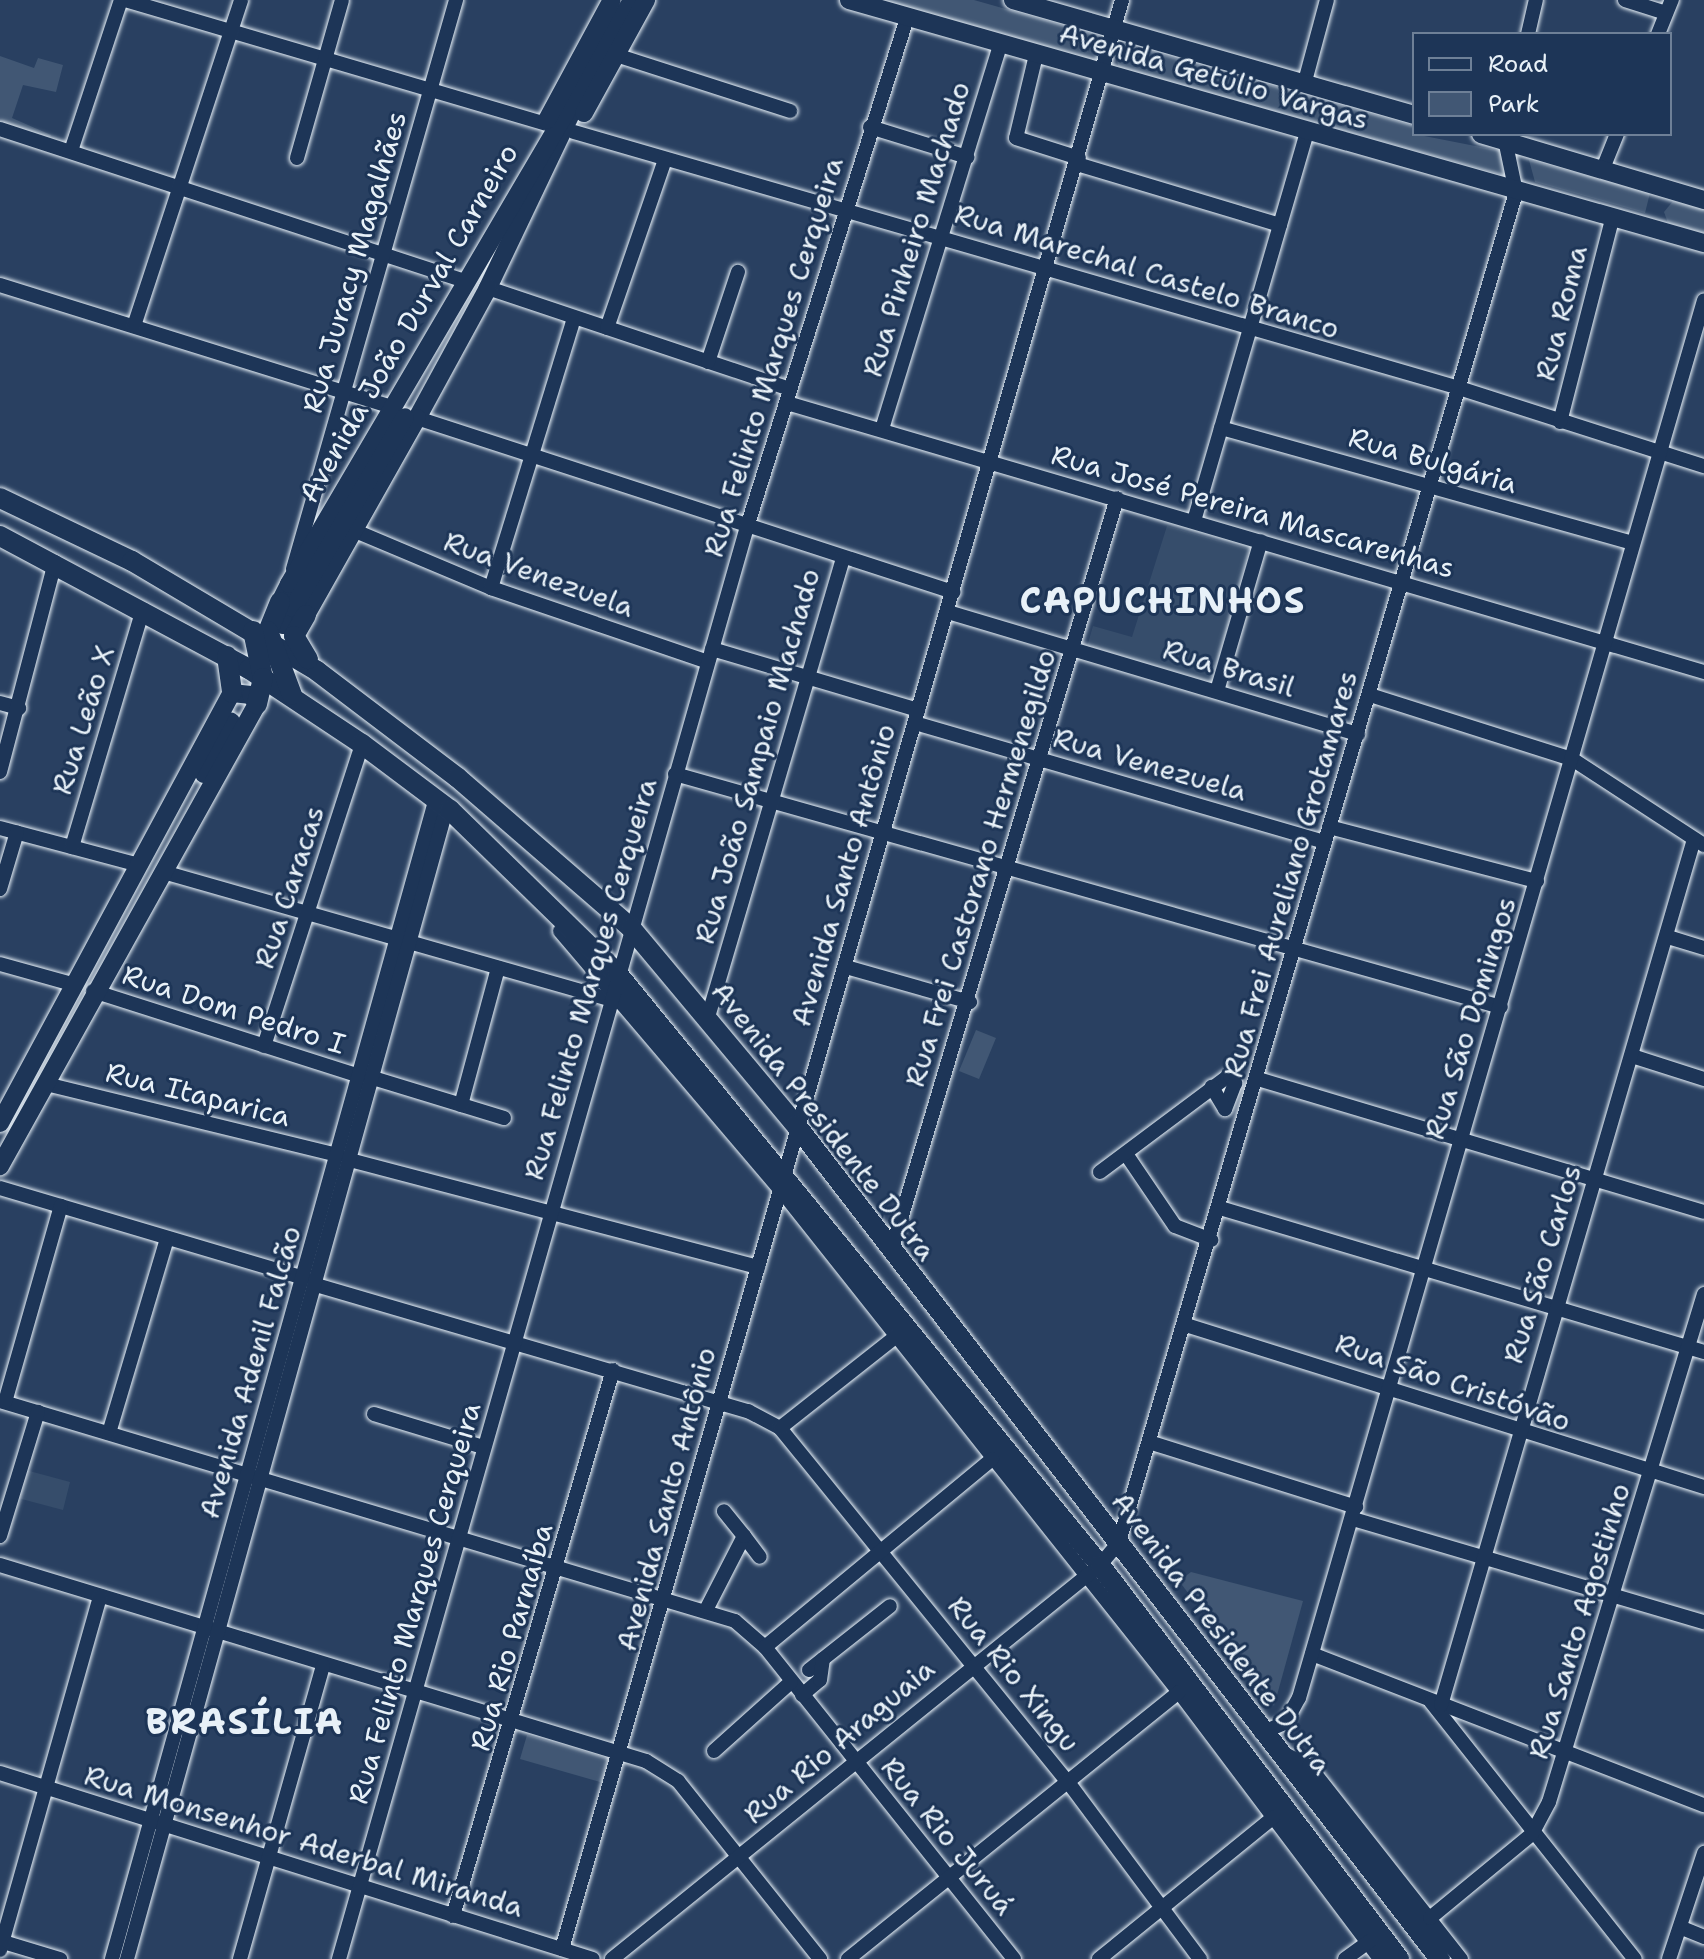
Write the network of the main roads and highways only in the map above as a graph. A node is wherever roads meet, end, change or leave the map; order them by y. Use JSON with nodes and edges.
{"nodes":[{"id":1,"x":612,"y":0,"type":"edge"},
{"id":2,"x":632,"y":0,"type":"edge"},
{"id":3,"x":646,"y":0,"type":"edge"},
{"id":4,"x":849,"y":0,"type":"edge"},
{"id":5,"x":1013,"y":0,"type":"edge"},
{"id":6,"x":589,"y":76,"type":"junction"},
{"id":7,"x":1412,"y":114,"type":"edge"},
{"id":8,"x":1503,"y":137,"type":"edge"},
{"id":9,"x":525,"y":173,"type":"junction"},
{"id":10,"x":546,"y":173,"type":"junction"},
{"id":11,"x":1704,"y":200,"type":"edge"},
{"id":12,"x":1704,"y":243,"type":"edge"},
{"id":13,"x":417,"y":365,"type":"junction"},
{"id":14,"x":439,"y":374,"type":"junction"},
{"id":15,"x":388,"y":442,"type":"junction"},
{"id":16,"x":0,"y":498,"type":"edge"},
{"id":17,"x":0,"y":536,"type":"edge"},
{"id":18,"x":292,"y":602,"type":"junction"},
{"id":19,"x":235,"y":619,"type":"junction"},
{"id":20,"x":262,"y":636,"type":"junction"},
{"id":21,"x":227,"y":656,"type":"junction"},
{"id":22,"x":317,"y":671,"type":"junction"},
{"id":23,"x":263,"y":678,"type":"junction"},
{"id":24,"x":293,"y":698,"type":"junction"},
{"id":25,"x":243,"y":701,"type":"junction"},
{"id":26,"x":87,"y":983,"type":"junction"},
{"id":27,"x":0,"y":1123,"type":"edge"},
{"id":28,"x":0,"y":1166,"type":"edge"},
{"id":29,"x":1218,"y":1744,"type":"road end"},
{"id":30,"x":1265,"y":1787,"type":"junction"},
{"id":31,"x":1353,"y":1849,"type":"junction"},
{"id":32,"x":1374,"y":1849,"type":"road end"},
{"id":33,"x":1399,"y":1959,"type":"edge"},
{"id":34,"x":1440,"y":1959,"type":"edge"}],
"edges":[{"from":1,"to":9,"type":"main road"},
{"from":2,"to":6,"type":"main road","name":"Avenida João Durval Carneiro"},
{"from":3,"to":10,"type":"main road"},
{"from":4,"to":12,"type":"main road","name":"Avenida Getúlio Vargas"},
{"from":5,"to":7,"type":"main road","name":"Avenida Getúlio Vargas"},
{"from":6,"to":9,"type":"main road","name":"Avenida João Durval Carneiro"},
{"from":6,"to":10,"type":"main road","name":"Avenida João Durval Carneiro"},
{"from":8,"to":11,"type":"main road"},
{"from":9,"to":13,"type":"main road","name":"Avenida João Durval Carneiro"},
{"from":10,"to":14,"type":"main road","name":"Avenida João Durval Carneiro"},
{"from":13,"to":15,"type":"main road"},
{"from":13,"to":18,"type":"main road","name":"Avenida João Durval Carneiro"},
{"from":14,"to":15,"type":"main road"},
{"from":14,"to":18,"type":"main road","name":"Avenida João Durval Carneiro"},
{"from":15,"to":18,"type":"main road"},
{"from":16,"to":19,"type":"highway","name":"Avenida Presidente Dutra"},
{"from":17,"to":21,"type":"highway","name":"Avenida Presidente Dutra"},
{"from":18,"to":19,"type":"highway"},
{"from":18,"to":20,"type":"highway"},
{"from":18,"to":22,"type":"highway"},
{"from":19,"to":20,"type":"highway","name":"Avenida Presidente Dutra"},
{"from":20,"to":22,"type":"highway","name":"Avenida Presidente Dutra"},
{"from":20,"to":23,"type":"highway"},
{"from":20,"to":24,"type":"highway"},
{"from":21,"to":23,"type":"highway","name":"Avenida Presidente Dutra"},
{"from":21,"to":25,"type":"highway"},
{"from":22,"to":31,"type":"highway","name":"Avenida Presidente Dutra"},
{"from":23,"to":24,"type":"highway","name":"Avenida Presidente Dutra"},
{"from":23,"to":25,"type":"highway"},
{"from":24,"to":25,"type":"highway"},
{"from":24,"to":30,"type":"highway","name":"Avenida Presidente Dutra"},
{"from":25,"to":26,"type":"main road"},
{"from":25,"to":26,"type":"main road"},
{"from":25,"to":26,"type":"main road"},
{"from":26,"to":27,"type":"main road"},
{"from":26,"to":28,"type":"main road"},
{"from":29,"to":30,"type":"highway"},
{"from":30,"to":33,"type":"highway","name":"Avenida Presidente Dutra"},
{"from":31,"to":32,"type":"highway"},
{"from":31,"to":34,"type":"highway","name":"Avenida Presidente Dutra"}]}
